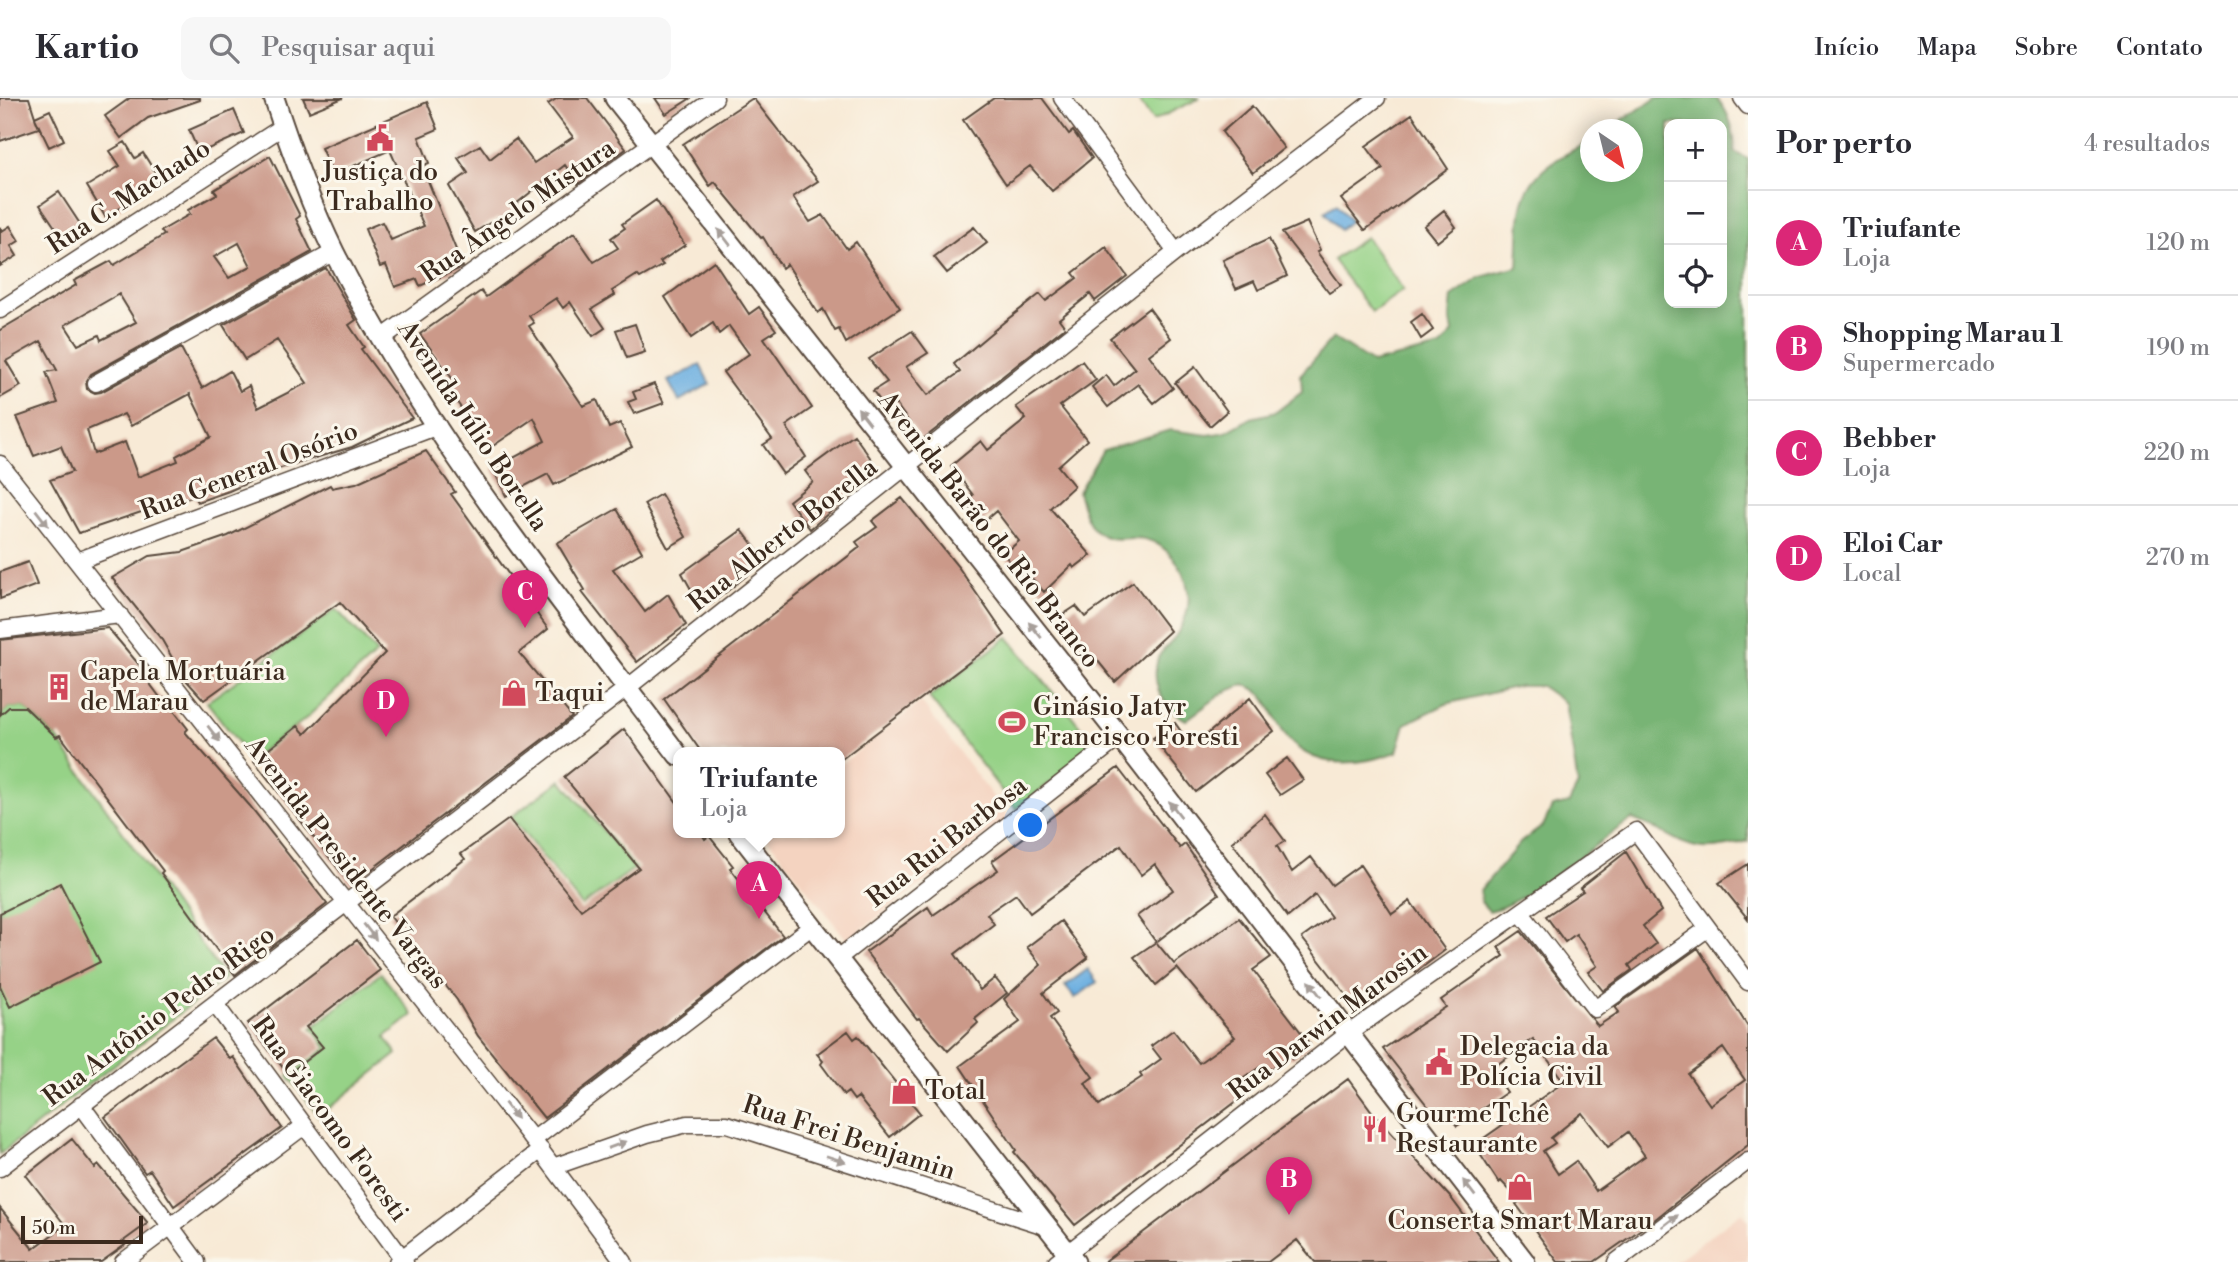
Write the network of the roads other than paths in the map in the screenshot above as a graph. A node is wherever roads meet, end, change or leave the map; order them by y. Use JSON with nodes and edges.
{"nodes":[{"id":1,"x":274,"y":98,"type":"edge"},
{"id":2,"x":615,"y":98,"type":"edge"},
{"id":3,"x":715,"y":98,"type":"edge"},
{"id":4,"x":1062,"y":98,"type":"edge"},
{"id":5,"x":1377,"y":98,"type":"edge"},
{"id":6,"x":1742,"y":98,"type":"edge"},
{"id":7,"x":1748,"y":106,"type":"edge"},
{"id":8,"x":284,"y":126,"type":"junction"},
{"id":9,"x":652,"y":145,"type":"junction"},
{"id":10,"x":334,"y":252,"type":"junction"},
{"id":11,"x":1176,"y":252,"type":"junction"},
{"id":12,"x":0,"y":310,"type":"edge"},
{"id":13,"x":382,"y":338,"type":"junction"},
{"id":14,"x":96,"y":383,"type":"dead end"},
{"id":15,"x":438,"y":426,"type":"junction"},
{"id":16,"x":0,"y":464,"type":"edge"},
{"id":17,"x":906,"y":469,"type":"junction"},
{"id":18,"x":77,"y":561,"type":"junction"},
{"id":19,"x":120,"y":615,"type":"junction"},
{"id":20,"x":0,"y":630,"type":"edge"},
{"id":21,"x":627,"y":688,"type":"junction"},
{"id":22,"x":1120,"y":737,"type":"junction"},
{"id":23,"x":673,"y":748,"type":"edge"},
{"id":24,"x":743,"y":838,"type":"edge"},
{"id":25,"x":347,"y":903,"type":"junction"},
{"id":26,"x":1521,"y":913,"type":"junction"},
{"id":27,"x":811,"y":927,"type":"junction"},
{"id":28,"x":1707,"y":929,"type":"junction"},
{"id":29,"x":837,"y":959,"type":"junction"},
{"id":30,"x":1748,"y":982,"type":"edge"},
{"id":31,"x":215,"y":1004,"type":"junction"},
{"id":32,"x":1349,"y":1033,"type":"junction"},
{"id":33,"x":82,"y":1105,"type":"junction"},
{"id":34,"x":304,"y":1126,"type":"junction"},
{"id":35,"x":537,"y":1145,"type":"junction"},
{"id":36,"x":1748,"y":1161,"type":"edge"},
{"id":37,"x":553,"y":1167,"type":"junction"},
{"id":38,"x":0,"y":1168,"type":"edge"},
{"id":39,"x":170,"y":1226,"type":"junction"},
{"id":40,"x":1048,"y":1227,"type":"junction"},
{"id":41,"x":1067,"y":1259,"type":"edge"},
{"id":42,"x":402,"y":1261,"type":"edge"},
{"id":43,"x":123,"y":1262,"type":"edge"},
{"id":44,"x":197,"y":1262,"type":"edge"},
{"id":45,"x":624,"y":1262,"type":"edge"},
{"id":46,"x":1525,"y":1262,"type":"edge"},
{"id":47,"x":1616,"y":1262,"type":"edge"}],
"edges":[{"from":1,"to":8,"type":"main road","name":"Avenida Júlio Borella"},
{"from":2,"to":9,"type":"main road","name":"Avenida Barão do Rio Branco"},
{"from":3,"to":9,"type":"street","name":"Rua Ângelo Mistura"},
{"from":4,"to":11,"type":"street"},
{"from":5,"to":11,"type":"street","name":"Rua Alberto Borella"},
{"from":6,"to":7,"type":"street"},
{"from":8,"to":10,"type":"main road","name":"Avenida Júlio Borella"},
{"from":8,"to":12,"type":"street","name":"Rua C. Machado"},
{"from":9,"to":13,"type":"street","name":"Rua Ângelo Mistura"},
{"from":17,"to":9,"type":"main road","name":"Avenida Barão do Rio Branco","one_way":true},
{"from":10,"to":13,"type":"main road","name":"Avenida Júlio Borella"},
{"from":10,"to":14,"type":"street"},
{"from":11,"to":17,"type":"street","name":"Rua Alberto Borella"},
{"from":13,"to":15,"type":"main road","name":"Avenida Júlio Borella"},
{"from":15,"to":18,"type":"street","name":"Rua General Osório"},
{"from":15,"to":21,"type":"main road","name":"Avenida Júlio Borella"},
{"from":16,"to":18,"type":"street","name":"Avenida Presidente Vargas","one_way":true},
{"from":17,"to":21,"type":"street","name":"Rua Alberto Borella"},
{"from":22,"to":17,"type":"main road","name":"Avenida Barão do Rio Branco","one_way":true},
{"from":18,"to":19,"type":"street","name":"Avenida Presidente Vargas"},
{"from":19,"to":20,"type":"street"},
{"from":19,"to":25,"type":"street","name":"Avenida Presidente Vargas","one_way":true},
{"from":21,"to":23,"type":"main road","name":"Avenida Júlio Borella"},
{"from":21,"to":25,"type":"street","name":"Rua Alberto Borella"},
{"from":22,"to":29,"type":"street","name":"Rua Rui Barbosa"},
{"from":32,"to":22,"type":"main road","name":"Avenida Barão do Rio Branco","one_way":true},
{"from":24,"to":27,"type":"main road"},
{"from":25,"to":31,"type":"street","name":"Rua Antônio Pedro Rigo"},
{"from":25,"to":35,"type":"street","name":"Avenida Presidente Vargas","one_way":true},
{"from":26,"to":28,"type":"street"},
{"from":26,"to":28,"type":"street","name":"Rua Darwin Marosin"},
{"from":26,"to":32,"type":"street","name":"Rua Darwin Marosin"},
{"from":27,"to":29,"type":"main road"},
{"from":27,"to":35,"type":"street"},
{"from":28,"to":30,"type":"street"},
{"from":29,"to":40,"type":"main road"},
{"from":31,"to":33,"type":"street","name":"Rua Antônio Pedro Rigo"},
{"from":31,"to":34,"type":"street","name":"Rua Giacomo Foresti"},
{"from":32,"to":41,"type":"street","name":"Rua Darwin Marosin"},
{"from":46,"to":32,"type":"main road","name":"Avenida Barão do Rio Branco","one_way":true},
{"from":33,"to":38,"type":"street","name":"Rua Antônio Pedro Rigo"},
{"from":33,"to":39,"type":"street"},
{"from":34,"to":39,"type":"street"},
{"from":34,"to":42,"type":"street","name":"Rua Giacomo Foresti"},
{"from":35,"to":37,"type":"street","name":"Avenida Presidente Vargas"},
{"from":35,"to":42,"type":"street"},
{"from":47,"to":36,"type":"street","one_way":true},
{"from":37,"to":40,"type":"street","name":"Rua Frei Benjamin","one_way":true},
{"from":37,"to":45,"type":"street","name":"Avenida Presidente Vargas"},
{"from":39,"to":43,"type":"street"},
{"from":39,"to":44,"type":"street"},
{"from":40,"to":41,"type":"main road"}]}
